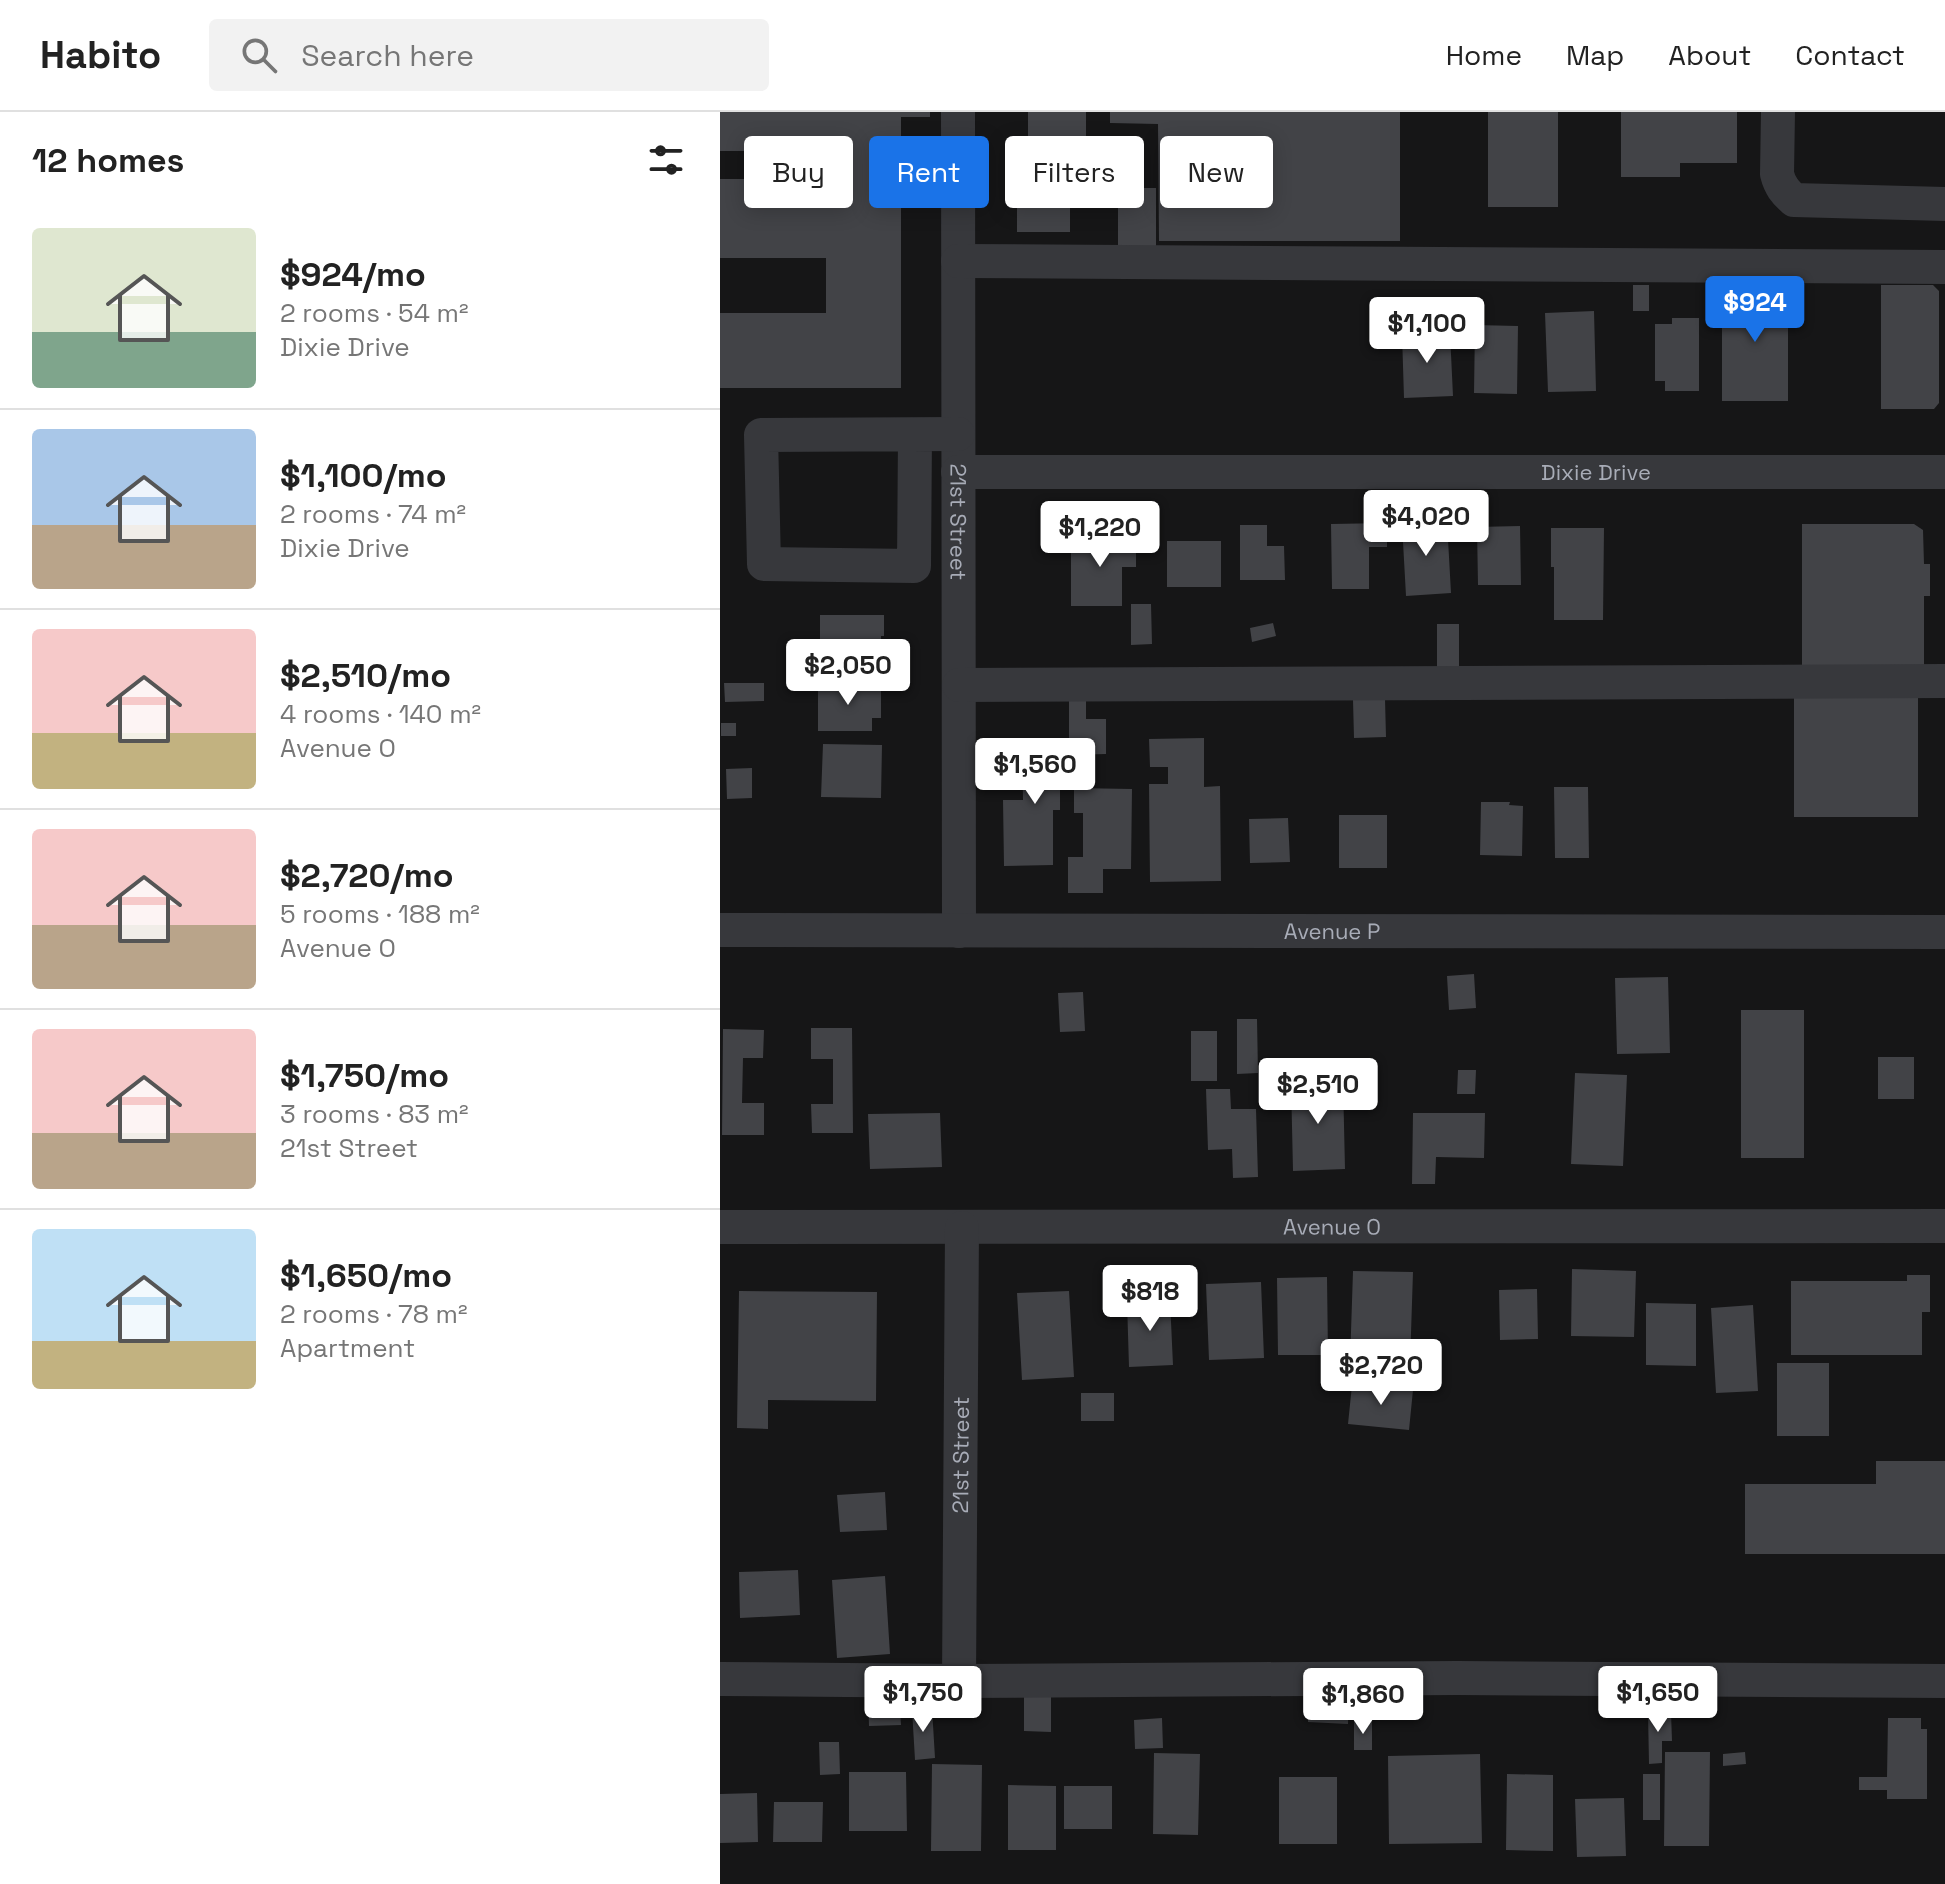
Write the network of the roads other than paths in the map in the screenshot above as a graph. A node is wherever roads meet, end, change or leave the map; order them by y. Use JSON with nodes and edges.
{"nodes":[{"id":1,"x":958,"y":112,"type":"edge"},
{"id":2,"x":1778,"y":112,"type":"edge"},
{"id":3,"x":1945,"y":204,"type":"edge"},
{"id":4,"x":958,"y":261,"type":"junction"},
{"id":5,"x":1945,"y":267,"type":"edge"},
{"id":6,"x":958,"y":434,"type":"junction"},
{"id":7,"x":915,"y":435,"type":"junction"},
{"id":8,"x":958,"y":472,"type":"junction"},
{"id":9,"x":1945,"y":472,"type":"edge"},
{"id":10,"x":1945,"y":681,"type":"edge"},
{"id":11,"x":959,"y":685,"type":"junction"},
{"id":12,"x":720,"y":930,"type":"edge"},
{"id":13,"x":959,"y":931,"type":"junction"},
{"id":14,"x":1945,"y":932,"type":"edge"},
{"id":15,"x":1945,"y":1226,"type":"edge"},
{"id":16,"x":720,"y":1227,"type":"edge"},
{"id":17,"x":962,"y":1228,"type":"junction"},
{"id":18,"x":720,"y":1679,"type":"edge"},
{"id":19,"x":959,"y":1681,"type":"junction"},
{"id":20,"x":1945,"y":1681,"type":"edge"}],
"edges":[{"from":1,"to":4,"type":"street","name":"21st Street"},
{"from":2,"to":3,"type":"street"},
{"from":4,"to":5,"type":"street"},
{"from":4,"to":6,"type":"street","name":"21st Street"},
{"from":6,"to":7,"type":"street"},
{"from":6,"to":8,"type":"street","name":"21st Street"},
{"from":7,"to":7,"type":"street"},
{"from":8,"to":9,"type":"street","name":"Dixie Drive"},
{"from":8,"to":11,"type":"street","name":"21st Street"},
{"from":10,"to":11,"type":"street"},
{"from":11,"to":13,"type":"street","name":"21st Street"},
{"from":12,"to":13,"type":"street","name":"Avenue P"},
{"from":13,"to":14,"type":"street","name":"Avenue P"},
{"from":15,"to":17,"type":"street","name":"Avenue O"},
{"from":16,"to":17,"type":"street","name":"Avenue O"},
{"from":17,"to":19,"type":"street","name":"21st Street"},
{"from":18,"to":19,"type":"street"},
{"from":19,"to":20,"type":"street"}]}
